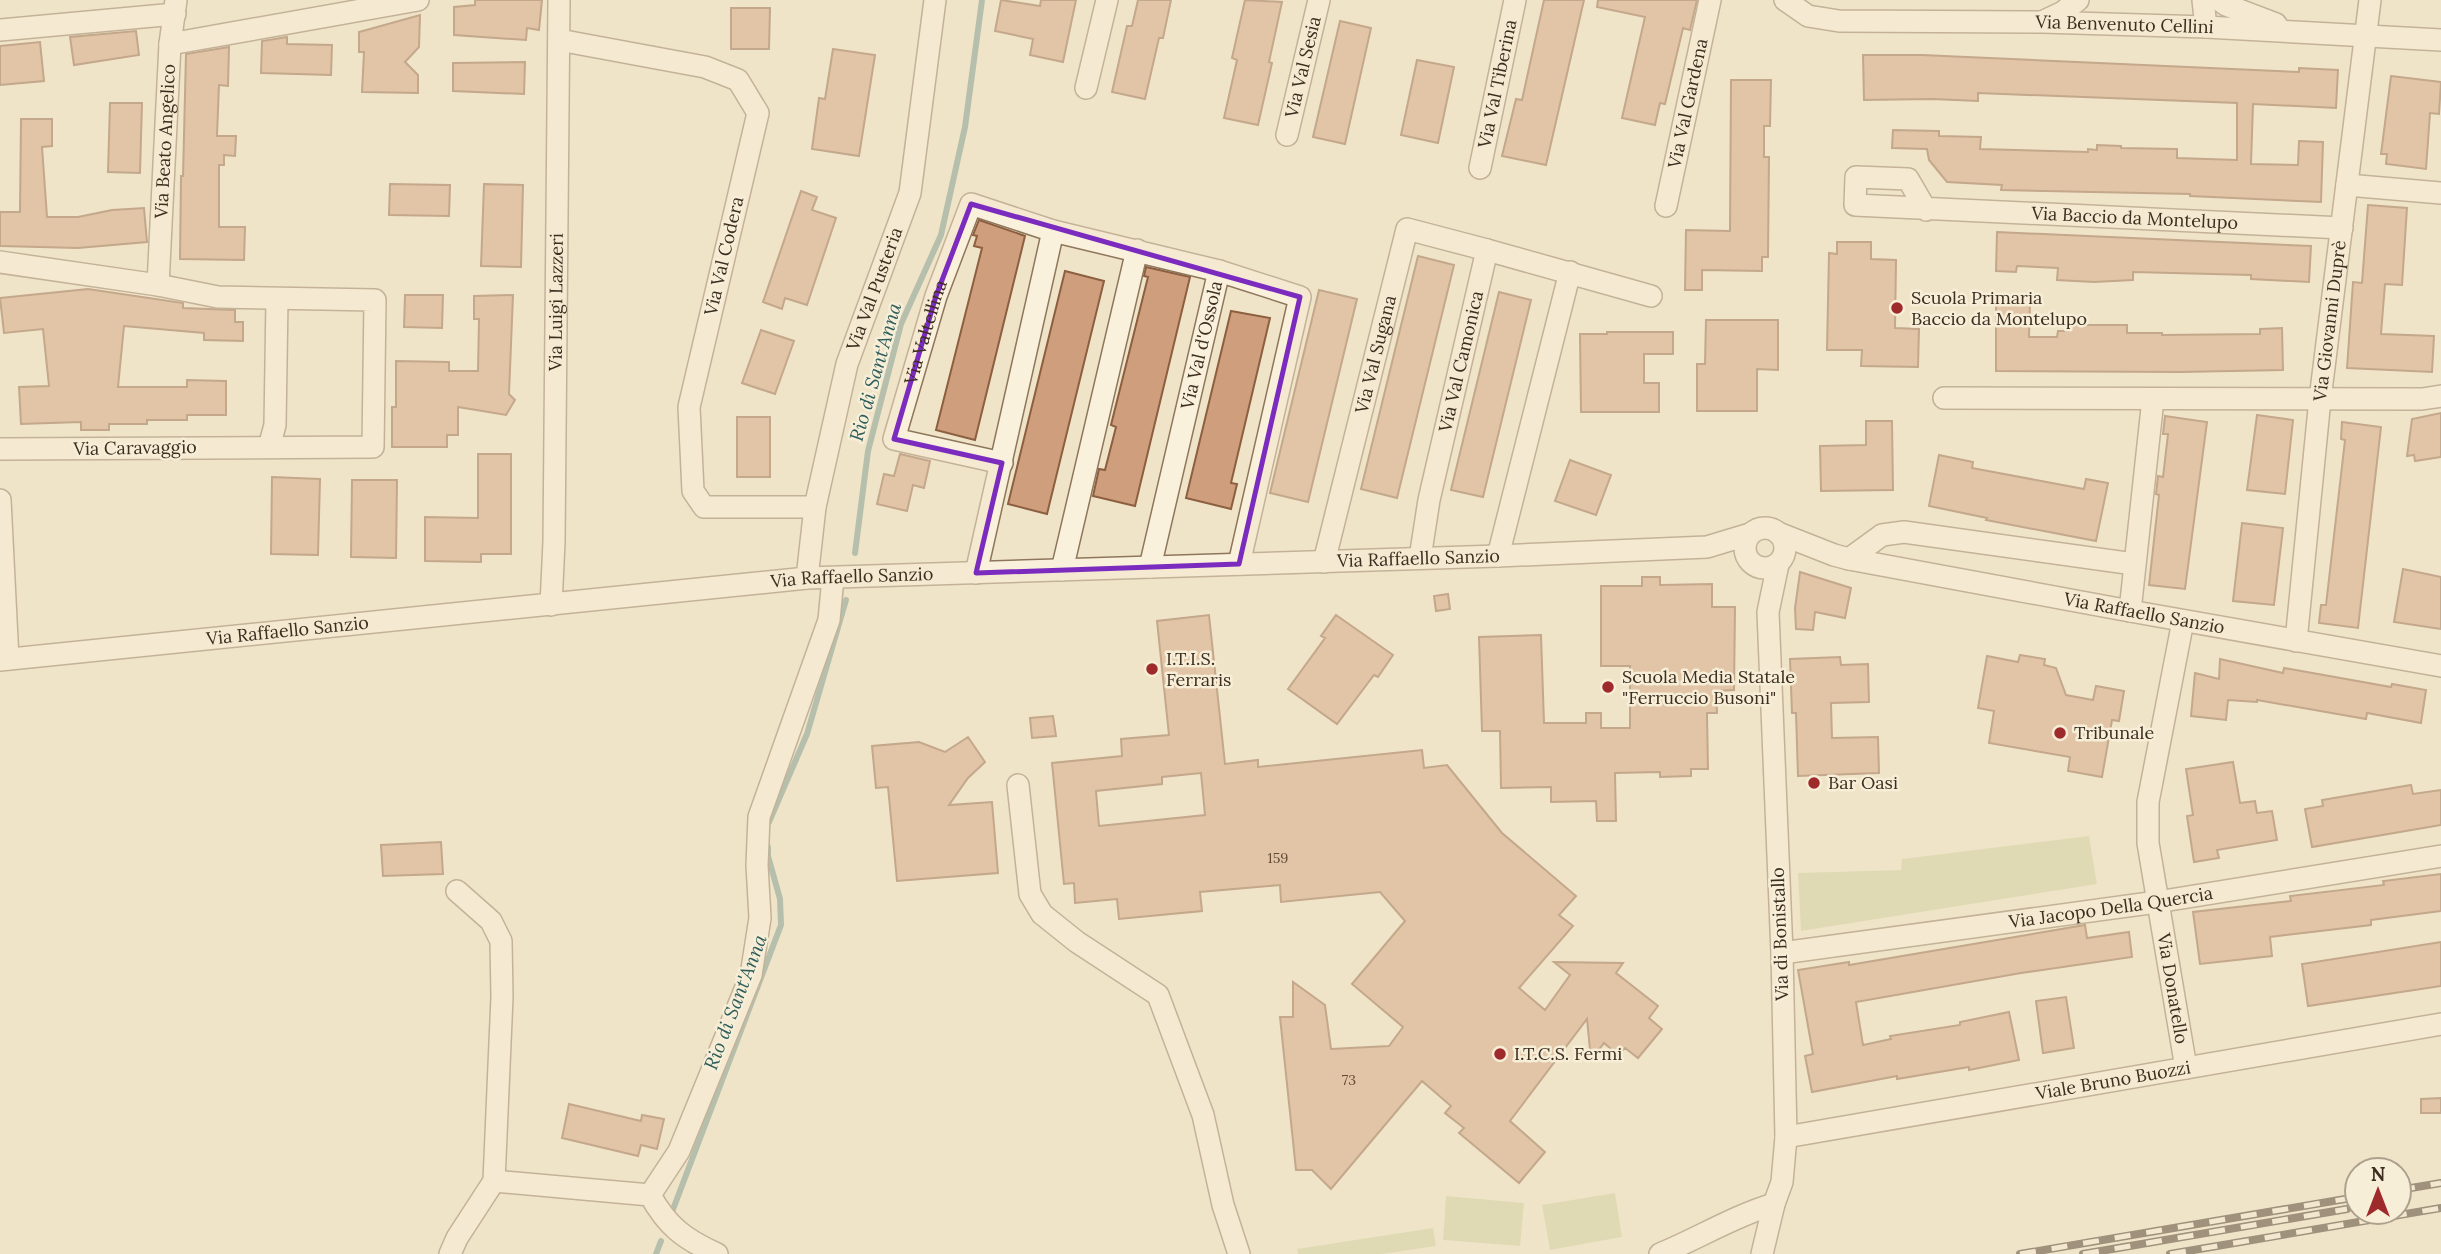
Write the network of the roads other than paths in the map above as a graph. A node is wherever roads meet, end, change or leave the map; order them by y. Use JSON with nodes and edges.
{"nodes":[{"id":1,"x":418,"y":0,"type":"edge"},
{"id":2,"x":559,"y":0,"type":"edge"},
{"id":3,"x":935,"y":0,"type":"edge"},
{"id":4,"x":1107,"y":0,"type":"edge"},
{"id":5,"x":1319,"y":0,"type":"edge"},
{"id":6,"x":1515,"y":0,"type":"edge"},
{"id":7,"x":1710,"y":0,"type":"edge"},
{"id":8,"x":1786,"y":0,"type":"edge"},
{"id":9,"x":2078,"y":0,"type":"edge"},
{"id":10,"x":2203,"y":0,"type":"edge"},
{"id":11,"x":2219,"y":0,"type":"edge"},
{"id":12,"x":2370,"y":0,"type":"edge"},
{"id":13,"x":176,"y":7,"type":"edge"},
{"id":14,"x":1804,"y":8,"type":"edge"},
{"id":15,"x":2042,"y":22,"type":"junction"},
{"id":16,"x":2206,"y":27,"type":"junction"},
{"id":17,"x":0,"y":30,"type":"edge"},
{"id":18,"x":2298,"y":32,"type":"junction"},
{"id":19,"x":2365,"y":36,"type":"junction"},
{"id":20,"x":559,"y":40,"type":"junction"},
{"id":21,"x":2441,"y":40,"type":"edge"},
{"id":22,"x":170,"y":44,"type":"junction"},
{"id":23,"x":1086,"y":88,"type":"dead end"},
{"id":24,"x":1287,"y":135,"type":"dead end"},
{"id":25,"x":1480,"y":168,"type":"dead end"},
{"id":26,"x":2347,"y":185,"type":"junction"},
{"id":27,"x":2441,"y":193,"type":"edge"},
{"id":28,"x":1666,"y":206,"type":"dead end"},
{"id":29,"x":1926,"y":210,"type":"dead end"},
{"id":30,"x":2342,"y":228,"type":"junction"},
{"id":31,"x":1053,"y":231,"type":"junction"},
{"id":32,"x":1138,"y":250,"type":"junction"},
{"id":33,"x":1487,"y":250,"type":"junction"},
{"id":34,"x":0,"y":262,"type":"edge"},
{"id":35,"x":1219,"y":271,"type":"junction"},
{"id":36,"x":1570,"y":272,"type":"junction"},
{"id":37,"x":159,"y":285,"type":"junction"},
{"id":38,"x":1651,"y":296,"type":"dead end"},
{"id":39,"x":277,"y":300,"type":"junction"},
{"id":40,"x":2441,"y":396,"type":"edge"},
{"id":41,"x":1944,"y":398,"type":"dead end"},
{"id":42,"x":2152,"y":399,"type":"junction"},
{"id":43,"x":2320,"y":399,"type":"junction"},
{"id":44,"x":269,"y":447,"type":"junction"},
{"id":45,"x":0,"y":449,"type":"edge"},
{"id":46,"x":1002,"y":463,"type":"junction"},
{"id":47,"x":0,"y":500,"type":"edge"},
{"id":48,"x":815,"y":507,"type":"junction"},
{"id":49,"x":1778,"y":533,"type":"junction"},
{"id":50,"x":1750,"y":534,"type":"junction"},
{"id":51,"x":1707,"y":547,"type":"junction"},
{"id":52,"x":1498,"y":556,"type":"junction"},
{"id":53,"x":1842,"y":557,"type":"junction"},
{"id":54,"x":1420,"y":558,"type":"junction"},
{"id":55,"x":1781,"y":559,"type":"junction"},
{"id":56,"x":1749,"y":560,"type":"junction"},
{"id":57,"x":1324,"y":562,"type":"junction"},
{"id":58,"x":2134,"y":564,"type":"junction"},
{"id":59,"x":1239,"y":565,"type":"junction"},
{"id":60,"x":1150,"y":567,"type":"junction"},
{"id":61,"x":1062,"y":570,"type":"junction"},
{"id":62,"x":976,"y":573,"type":"junction"},
{"id":63,"x":807,"y":578,"type":"junction"},
{"id":64,"x":833,"y":578,"type":"junction"},
{"id":65,"x":551,"y":605,"type":"junction"},
{"id":66,"x":2130,"y":611,"type":"junction"},
{"id":67,"x":1768,"y":612,"type":"junction"},
{"id":68,"x":2183,"y":621,"type":"junction"},
{"id":69,"x":2296,"y":641,"type":"junction"},
{"id":70,"x":4,"y":660,"type":"edge"},
{"id":71,"x":2441,"y":666,"type":"edge"},
{"id":72,"x":1018,"y":785,"type":"dead end"},
{"id":73,"x":2441,"y":856,"type":"edge"},
{"id":74,"x":457,"y":891,"type":"dead end"},
{"id":75,"x":2157,"y":902,"type":"junction"},
{"id":76,"x":1782,"y":953,"type":"junction"},
{"id":77,"x":2441,"y":1024,"type":"edge"},
{"id":78,"x":2186,"y":1068,"type":"junction"},
{"id":79,"x":1786,"y":1137,"type":"junction"},
{"id":80,"x":494,"y":1181,"type":"junction"},
{"id":81,"x":650,"y":1195,"type":"junction"},
{"id":82,"x":1773,"y":1204,"type":"junction"},
{"id":83,"x":450,"y":1254,"type":"edge"},
{"id":84,"x":717,"y":1254,"type":"edge"},
{"id":85,"x":1240,"y":1254,"type":"edge"},
{"id":86,"x":1660,"y":1254,"type":"edge"},
{"id":87,"x":1762,"y":1254,"type":"edge"}],
"edges":[{"from":1,"to":22,"type":"street"},
{"from":2,"to":20,"type":"street","name":"Via Luigi Lazzeri"},
{"from":3,"to":48,"type":"street","name":"Via Val Pusteria"},
{"from":4,"to":23,"type":"street"},
{"from":5,"to":24,"type":"street","name":"Via Val Sesia"},
{"from":6,"to":25,"type":"street","name":"Via Val Tiberina"},
{"from":7,"to":28,"type":"street","name":"Via Val Gardena"},
{"from":8,"to":14,"type":"street"},
{"from":9,"to":15,"type":"street"},
{"from":10,"to":16,"type":"street"},
{"from":11,"to":18,"type":"street"},
{"from":12,"to":19,"type":"street","name":"Via Giovanni Duprè"},
{"from":13,"to":17,"type":"street"},
{"from":13,"to":22,"type":"street","name":"Via Beato Angelico"},
{"from":14,"to":15,"type":"street","name":"Via Benvenuto Cellini"},
{"from":15,"to":16,"type":"street","name":"Via Benvenuto Cellini"},
{"from":16,"to":18,"type":"street","name":"Via Benvenuto Cellini"},
{"from":18,"to":19,"type":"street","name":"Via Benvenuto Cellini"},
{"from":19,"to":21,"type":"street","name":"Via Benvenuto Cellini"},
{"from":19,"to":26,"type":"street","name":"Via Giovanni Duprè"},
{"from":20,"to":48,"type":"street","name":"Via Val Codera"},
{"from":20,"to":65,"type":"street","name":"Via Luigi Lazzeri"},
{"from":22,"to":37,"type":"street","name":"Via Beato Angelico"},
{"from":26,"to":27,"type":"street"},
{"from":26,"to":30,"type":"street","name":"Via Giovanni Duprè"},
{"from":29,"to":30,"type":"street","name":"Via Baccio da Montelupo"},
{"from":30,"to":43,"type":"street","name":"Via Giovanni Duprè"},
{"from":31,"to":32,"type":"street","name":"Via Valtellina"},
{"from":31,"to":46,"type":"street"},
{"from":31,"to":46,"type":"street","name":"Via Valtellina"},
{"from":32,"to":35,"type":"street","name":"Via Valtellina"},
{"from":32,"to":61,"type":"street"},
{"from":33,"to":36,"type":"street"},
{"from":33,"to":54,"type":"street","name":"Via Val Camonica"},
{"from":33,"to":57,"type":"street","name":"Via Val Sugana"},
{"from":34,"to":37,"type":"street"},
{"from":35,"to":59,"type":"street","name":"Via Val d'Ossola"},
{"from":35,"to":60,"type":"street","name":"Via Val d'Ossola"},
{"from":36,"to":38,"type":"street"},
{"from":36,"to":52,"type":"street"},
{"from":37,"to":39,"type":"street"},
{"from":39,"to":44,"type":"street"},
{"from":39,"to":44,"type":"street","name":"Via Caravaggio"},
{"from":40,"to":43,"type":"street"},
{"from":41,"to":42,"type":"street"},
{"from":42,"to":43,"type":"street"},
{"from":42,"to":58,"type":"street"},
{"from":43,"to":69,"type":"street","name":"Via Giovanni Duprè"},
{"from":44,"to":45,"type":"street","name":"Via Caravaggio"},
{"from":46,"to":62,"type":"street"},
{"from":47,"to":70,"type":"street"},
{"from":48,"to":63,"type":"street","name":"Via Val Pusteria"},
{"from":49,"to":50,"type":"street","name":"Via Raffaello Sanzio"},
{"from":49,"to":53,"type":"street","name":"Via Raffaello Sanzio"},
{"from":49,"to":55,"type":"street"},
{"from":50,"to":51,"type":"street","name":"Via Raffaello Sanzio"},
{"from":50,"to":56,"type":"street"},
{"from":51,"to":52,"type":"street","name":"Via Raffaello Sanzio"},
{"from":51,"to":56,"type":"street","name":"Via Raffaello Sanzio"},
{"from":52,"to":54,"type":"street","name":"Via Raffaello Sanzio"},
{"from":53,"to":55,"type":"street","name":"Via Raffaello Sanzio"},
{"from":53,"to":58,"type":"street"},
{"from":53,"to":66,"type":"street","name":"Via Raffaello Sanzio"},
{"from":54,"to":57,"type":"street","name":"Via Raffaello Sanzio"},
{"from":55,"to":56,"type":"street","name":"Via Raffaello Sanzio"},
{"from":55,"to":67,"type":"street","name":"Via di Bonistallo"},
{"from":56,"to":67,"type":"street","name":"Via di Bonistallo"},
{"from":57,"to":59,"type":"street","name":"Via Raffaello Sanzio"},
{"from":58,"to":66,"type":"street"},
{"from":59,"to":60,"type":"street","name":"Via Raffaello Sanzio"},
{"from":60,"to":61,"type":"street","name":"Via Raffaello Sanzio"},
{"from":61,"to":62,"type":"street","name":"Via Raffaello Sanzio"},
{"from":62,"to":64,"type":"street","name":"Via Raffaello Sanzio"},
{"from":63,"to":64,"type":"street","name":"Via Raffaello Sanzio"},
{"from":63,"to":65,"type":"street","name":"Via Raffaello Sanzio"},
{"from":64,"to":81,"type":"street"},
{"from":65,"to":70,"type":"street","name":"Via Raffaello Sanzio"},
{"from":66,"to":68,"type":"street","name":"Via Raffaello Sanzio"},
{"from":67,"to":76,"type":"street","name":"Via di Bonistallo"},
{"from":68,"to":69,"type":"street","name":"Via Raffaello Sanzio"},
{"from":68,"to":75,"type":"street","name":"Via Donatello"},
{"from":69,"to":71,"type":"street","name":"Via Raffaello Sanzio"},
{"from":72,"to":85,"type":"street"},
{"from":73,"to":75,"type":"street","name":"Via Jacopo Della Quercia"},
{"from":74,"to":80,"type":"street"},
{"from":75,"to":76,"type":"street","name":"Via Jacopo Della Quercia"},
{"from":75,"to":78,"type":"street","name":"Via Donatello"},
{"from":76,"to":79,"type":"street","name":"Via di Bonistallo"},
{"from":77,"to":78,"type":"street","name":"Viale Bruno Buozzi"},
{"from":78,"to":79,"type":"street","name":"Viale Bruno Buozzi"},
{"from":79,"to":82,"type":"street","name":"Via di Bonistallo"},
{"from":80,"to":81,"type":"street"},
{"from":80,"to":83,"type":"street"},
{"from":81,"to":84,"type":"street"},
{"from":82,"to":86,"type":"street"},
{"from":82,"to":87,"type":"street","name":"Via di Bonistallo"}]}
